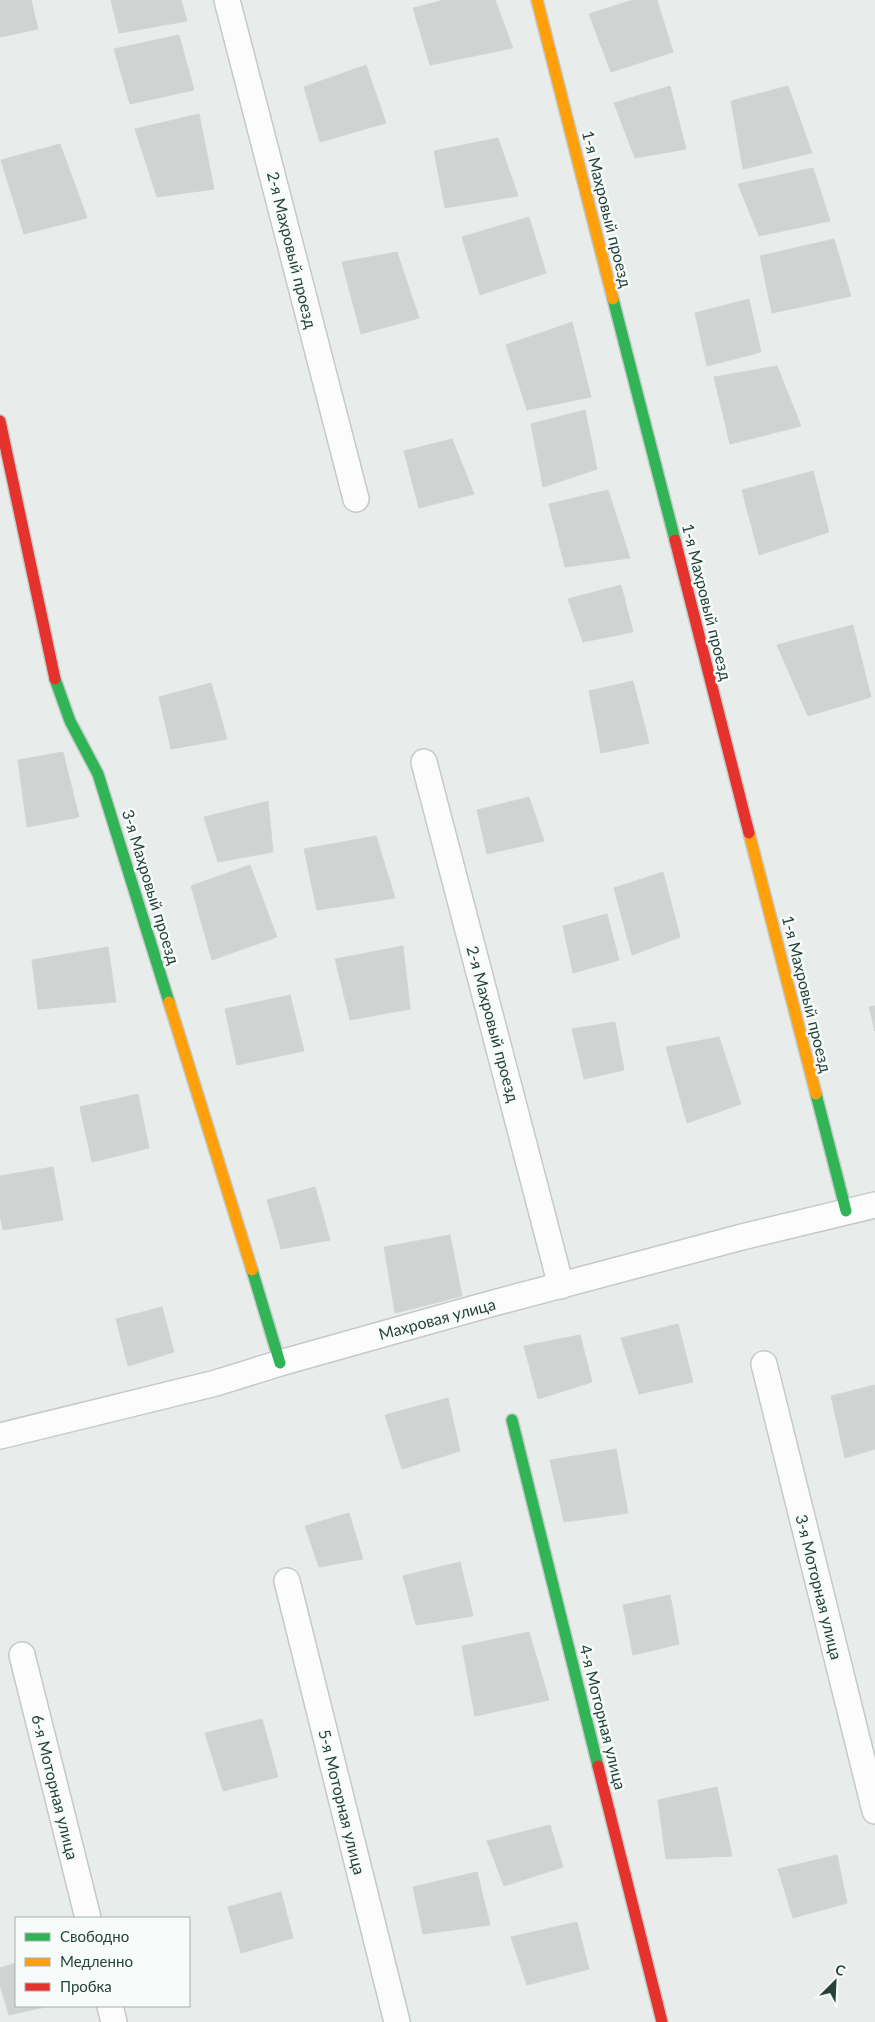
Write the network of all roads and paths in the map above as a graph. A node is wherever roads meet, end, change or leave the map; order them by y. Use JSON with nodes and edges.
{"nodes":[{"id":1,"x":227,"y":0,"type":"edge"},
{"id":2,"x":537,"y":0,"type":"edge"},
{"id":3,"x":0,"y":421,"type":"edge"},
{"id":4,"x":356,"y":499,"type":"dead end"},
{"id":5,"x":424,"y":762,"type":"dead end"},
{"id":6,"x":875,"y":1205,"type":"edge"},
{"id":7,"x":846,"y":1211,"type":"junction"},
{"id":8,"x":561,"y":1286,"type":"junction"},
{"id":9,"x":280,"y":1363,"type":"junction"},
{"id":10,"x":764,"y":1364,"type":"dead end"},
{"id":11,"x":512,"y":1420,"type":"dead end"},
{"id":12,"x":0,"y":1436,"type":"edge"},
{"id":13,"x":287,"y":1581,"type":"dead end"},
{"id":14,"x":22,"y":1655,"type":"dead end"},
{"id":15,"x":875,"y":1811,"type":"edge"},
{"id":16,"x":88,"y":1917,"type":"edge"},
{"id":17,"x":110,"y":2007,"type":"edge"},
{"id":18,"x":114,"y":2022,"type":"edge"},
{"id":19,"x":397,"y":2022,"type":"edge"},
{"id":20,"x":662,"y":2022,"type":"edge"}],
"edges":[{"from":1,"to":4,"type":"street","name":"2-я Махровый проезд"},
{"from":2,"to":7,"type":"street","name":"1-я Махровый проезд"},
{"from":3,"to":9,"type":"street","name":"3-я Махровый проезд"},
{"from":5,"to":8,"type":"street","name":"2-я Махровый проезд"},
{"from":6,"to":7,"type":"street","name":"Махровая улица"},
{"from":7,"to":8,"type":"street","name":"Махровая улица"},
{"from":8,"to":9,"type":"street","name":"Махровая улица"},
{"from":9,"to":12,"type":"street","name":"Махровая улица"},
{"from":10,"to":15,"type":"street","name":"3-я Моторная улица"},
{"from":11,"to":20,"type":"street","name":"4-я Моторная улица"},
{"from":13,"to":19,"type":"street","name":"5-я Моторная улица"},
{"from":14,"to":16,"type":"street","name":"6-я Моторная улица"},
{"from":17,"to":18,"type":"street"}]}
